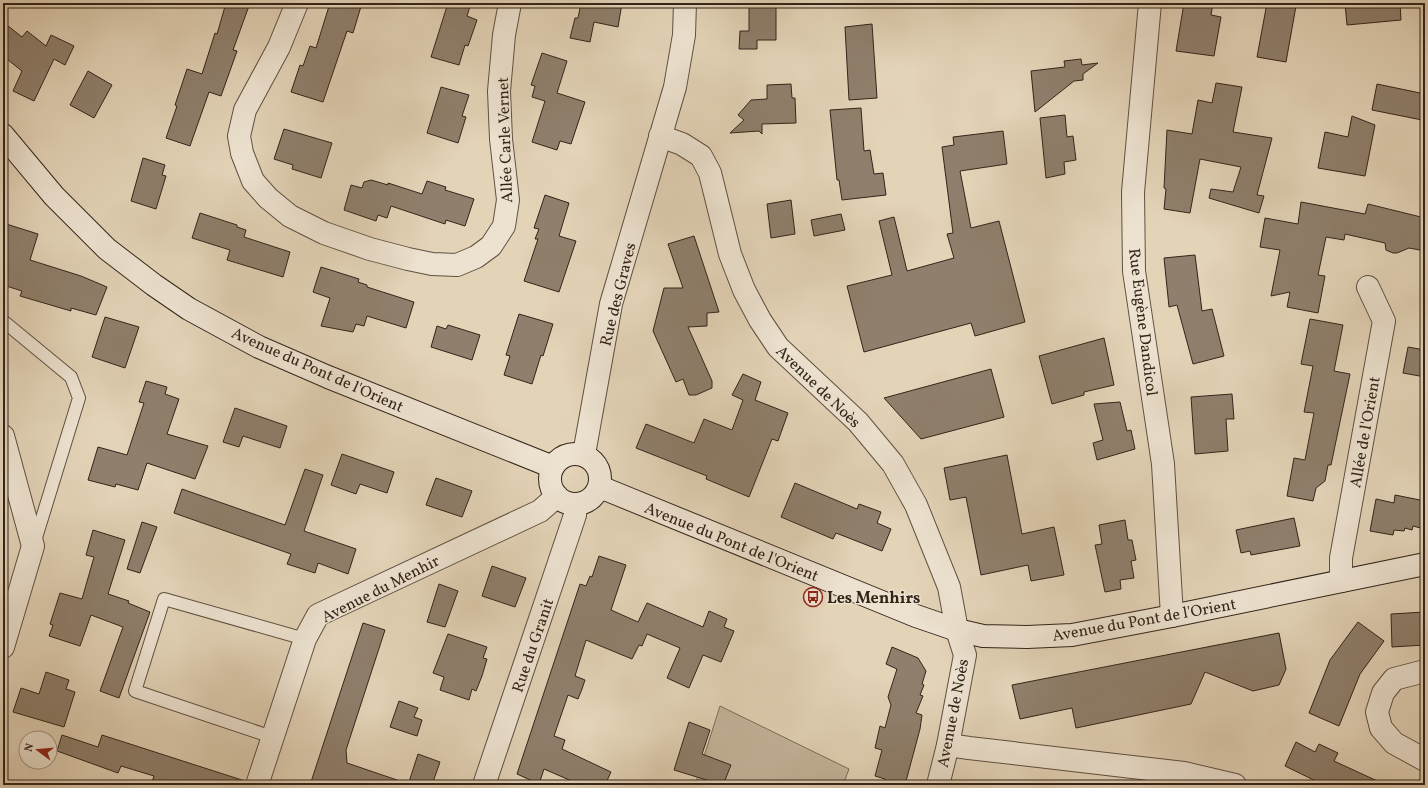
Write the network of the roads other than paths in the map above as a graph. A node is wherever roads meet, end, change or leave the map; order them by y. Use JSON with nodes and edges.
{"nodes":[{"id":1,"x":297,"y":3,"type":"edge"},
{"id":2,"x":510,"y":3,"type":"edge"},
{"id":3,"x":685,"y":3,"type":"edge"},
{"id":4,"x":1150,"y":3,"type":"edge"},
{"id":5,"x":660,"y":136,"type":"junction"},
{"id":6,"x":5,"y":141,"type":"edge"},
{"id":7,"x":1368,"y":287,"type":"dead end"},
{"id":8,"x":3,"y":321,"type":"edge"},
{"id":9,"x":3,"y":436,"type":"edge"},
{"id":10,"x":584,"y":454,"type":"junction"},
{"id":11,"x":553,"y":467,"type":"junction"},
{"id":12,"x":600,"y":487,"type":"junction"},
{"id":13,"x":566,"y":500,"type":"junction"},
{"id":14,"x":33,"y":546,"type":"junction"},
{"id":15,"x":1425,"y":564,"type":"edge"},
{"id":16,"x":1341,"y":580,"type":"junction"},
{"id":17,"x":1172,"y":616,"type":"junction"},
{"id":18,"x":957,"y":630,"type":"junction"},
{"id":19,"x":305,"y":639,"type":"junction"},
{"id":20,"x":3,"y":647,"type":"edge"},
{"id":21,"x":1425,"y":671,"type":"edge"},
{"id":22,"x":272,"y":737,"type":"junction"},
{"id":23,"x":948,"y":745,"type":"junction"},
{"id":24,"x":1425,"y":760,"type":"edge"},
{"id":25,"x":1184,"y":779,"type":"edge"},
{"id":26,"x":257,"y":785,"type":"edge"},
{"id":27,"x":484,"y":785,"type":"edge"},
{"id":28,"x":938,"y":785,"type":"edge"},
{"id":29,"x":1235,"y":785,"type":"edge"}],
"edges":[{"from":1,"to":2,"type":"street","name":"Allée Carle Vernet"},
{"from":3,"to":5,"type":"street"},
{"from":4,"to":17,"type":"street","name":"Rue Eugène Dandicol"},
{"from":5,"to":10,"type":"street","name":"Rue des Graves"},
{"from":5,"to":18,"type":"street","name":"Avenue de Noès"},
{"from":6,"to":11,"type":"street","name":"Avenue du Pont de l'Orient"},
{"from":7,"to":16,"type":"street","name":"Allée de l'Orient"},
{"from":8,"to":14,"type":"lane"},
{"from":9,"to":14,"type":"street"},
{"from":10,"to":11,"type":"street"},
{"from":10,"to":12,"type":"street"},
{"from":11,"to":13,"type":"street"},
{"from":12,"to":13,"type":"street"},
{"from":12,"to":18,"type":"street","name":"Avenue du Pont de l'Orient"},
{"from":13,"to":19,"type":"street","name":"Avenue du Menhir"},
{"from":13,"to":27,"type":"street","name":"Rue du Granit"},
{"from":14,"to":20,"type":"street"},
{"from":15,"to":16,"type":"street","name":"Avenue du Pont de l'Orient"},
{"from":16,"to":17,"type":"street","name":"Avenue du Pont de l'Orient"},
{"from":17,"to":18,"type":"street","name":"Avenue du Pont de l'Orient"},
{"from":18,"to":23,"type":"street","name":"Avenue de Noès"},
{"from":19,"to":22,"type":"street","name":"Avenue du Menhir"},
{"from":19,"to":22,"type":"lane"},
{"from":21,"to":24,"type":"street"},
{"from":22,"to":26,"type":"street","name":"Avenue du Menhir"},
{"from":23,"to":25,"type":"street"},
{"from":23,"to":28,"type":"street","name":"Avenue de Noès"},
{"from":25,"to":29,"type":"street"}]}
